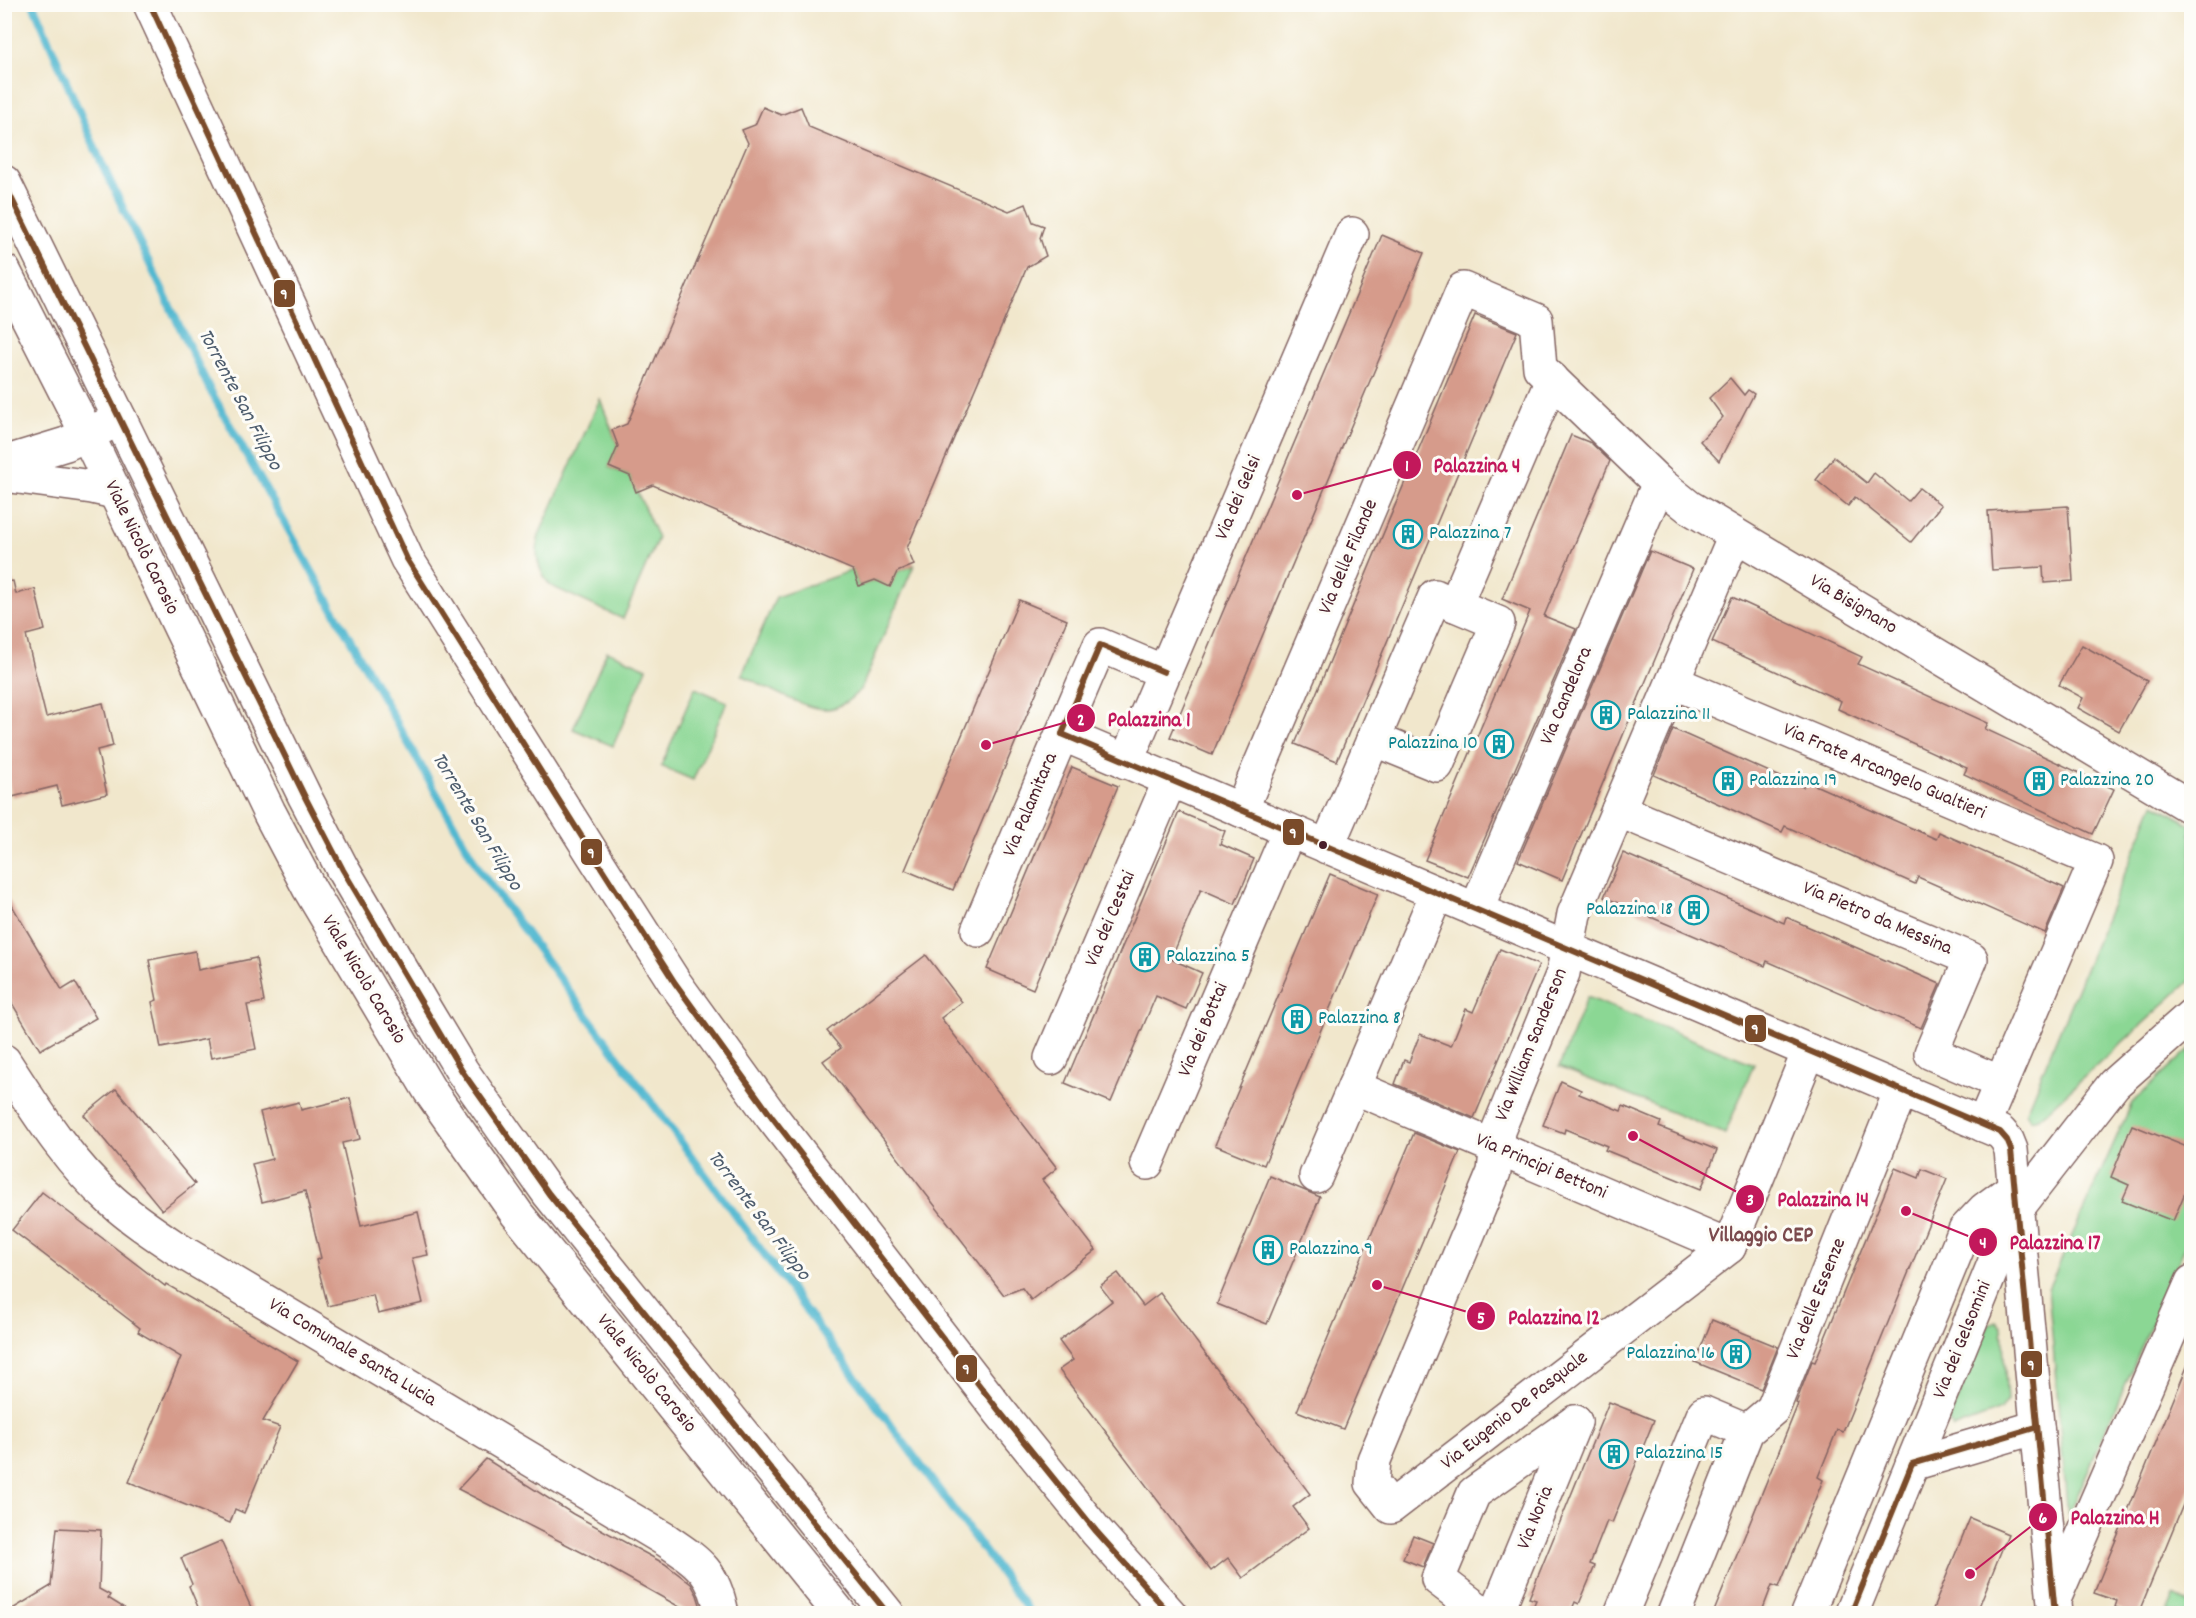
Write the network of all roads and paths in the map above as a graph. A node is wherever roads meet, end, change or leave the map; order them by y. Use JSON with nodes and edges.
{"nodes":[{"id":1,"x":150,"y":4,"type":"edge"},
{"id":2,"x":4,"y":182,"type":"edge"},
{"id":3,"x":1352,"y":234,"type":"dead end"},
{"id":4,"x":4,"y":271,"type":"edge"},
{"id":5,"x":1546,"y":374,"type":"junction"},
{"id":6,"x":120,"y":419,"type":"junction"},
{"id":7,"x":87,"y":435,"type":"junction"},
{"id":8,"x":4,"y":463,"type":"edge"},
{"id":9,"x":4,"y":475,"type":"edge"},
{"id":10,"x":1659,"y":483,"type":"junction"},
{"id":11,"x":114,"y":492,"type":"junction"},
{"id":12,"x":1735,"y":535,"type":"junction"},
{"id":13,"x":1455,"y":605,"type":"junction"},
{"id":14,"x":1164,"y":672,"type":"junction"},
{"id":15,"x":1673,"y":682,"type":"junction"},
{"id":16,"x":1062,"y":734,"type":"junction"},
{"id":17,"x":1373,"y":739,"type":"junction"},
{"id":18,"x":1126,"y":762,"type":"junction"},
{"id":19,"x":1170,"y":780,"type":"junction"},
{"id":20,"x":2192,"y":808,"type":"edge"},
{"id":21,"x":1241,"y":810,"type":"junction"},
{"id":22,"x":1618,"y":810,"type":"junction"},
{"id":23,"x":1289,"y":831,"type":"junction"},
{"id":24,"x":1327,"y":847,"type":"junction"},
{"id":25,"x":1437,"y":893,"type":"junction"},
{"id":26,"x":1476,"y":910,"type":"junction"},
{"id":27,"x":978,"y":930,"type":"dead end"},
{"id":28,"x":1567,"y":949,"type":"junction"},
{"id":29,"x":2192,"y":1015,"type":"edge"},
{"id":30,"x":1809,"y":1051,"type":"junction"},
{"id":31,"x":1052,"y":1058,"type":"dead end"},
{"id":32,"x":4,"y":1061,"type":"edge"},
{"id":33,"x":2001,"y":1083,"type":"junction"},
{"id":34,"x":1354,"y":1087,"type":"junction"},
{"id":35,"x":1901,"y":1090,"type":"junction"},
{"id":36,"x":1983,"y":1125,"type":"junction"},
{"id":37,"x":1496,"y":1148,"type":"junction"},
{"id":38,"x":1147,"y":1163,"type":"dead end"},
{"id":39,"x":1316,"y":1176,"type":"dead end"},
{"id":40,"x":2015,"y":1199,"type":"junction"},
{"id":41,"x":1729,"y":1247,"type":"junction"},
{"id":42,"x":2192,"y":1282,"type":"edge"},
{"id":43,"x":1893,"y":1406,"type":"junction"},
{"id":44,"x":1930,"y":1420,"type":"junction"},
{"id":45,"x":2037,"y":1427,"type":"junction"},
{"id":46,"x":1747,"y":1431,"type":"junction"},
{"id":47,"x":1912,"y":1464,"type":"junction"},
{"id":48,"x":1391,"y":1507,"type":"joint"},
{"id":49,"x":2054,"y":1607,"type":"edge"},
{"id":50,"x":722,"y":1614,"type":"edge"},
{"id":51,"x":840,"y":1614,"type":"edge"},
{"id":52,"x":888,"y":1614,"type":"edge"},
{"id":53,"x":1170,"y":1614,"type":"edge"},
{"id":54,"x":1484,"y":1614,"type":"edge"},
{"id":55,"x":1496,"y":1614,"type":"edge"},
{"id":56,"x":1621,"y":1614,"type":"edge"},
{"id":57,"x":1674,"y":1614,"type":"edge"},
{"id":58,"x":1807,"y":1614,"type":"edge"},
{"id":59,"x":1851,"y":1614,"type":"edge"}],
"edges":[{"from":1,"to":53,"type":"street"},
{"from":2,"to":6,"type":"street","name":"Viale Nicolò Carosio"},
{"from":3,"to":14,"type":"street","name":"Via dei Gelsi"},
{"from":4,"to":7,"type":"street","name":"Viale Nicolò Carosio"},
{"from":5,"to":10,"type":"street","name":"Via Bisignano"},
{"from":5,"to":13,"type":"street"},
{"from":5,"to":21,"type":"street","name":"Via delle Filande"},
{"from":6,"to":7,"type":"street"},
{"from":6,"to":52,"type":"street","name":"Viale Nicolò Carosio"},
{"from":7,"to":8,"type":"street"},
{"from":7,"to":11,"type":"street","name":"Viale Nicolò Carosio"},
{"from":9,"to":11,"type":"street"},
{"from":10,"to":12,"type":"street","name":"Via Bisignano"},
{"from":10,"to":26,"type":"street","name":"Via Candelora"},
{"from":11,"to":51,"type":"street","name":"Viale Nicolò Carosio"},
{"from":12,"to":15,"type":"street","name":"Via William Sanderson"},
{"from":12,"to":20,"type":"street","name":"Via Bisignano"},
{"from":13,"to":17,"type":"street"},
{"from":13,"to":17,"type":"street"},
{"from":14,"to":16,"type":"street","name":"Via Palamitara"},
{"from":14,"to":18,"type":"street","name":"Via dei Gelsi"},
{"from":15,"to":22,"type":"street","name":"Via William Sanderson"},
{"from":15,"to":33,"type":"street","name":"Via Frate Arcangelo Gualtieri"},
{"from":16,"to":18,"type":"street"},
{"from":16,"to":27,"type":"street","name":"Via Palamitara"},
{"from":17,"to":24,"type":"street"},
{"from":18,"to":19,"type":"street"},
{"from":19,"to":21,"type":"street"},
{"from":19,"to":31,"type":"street","name":"Via dei Cestai"},
{"from":21,"to":23,"type":"street"},
{"from":22,"to":28,"type":"street","name":"Via William Sanderson"},
{"from":22,"to":33,"type":"street","name":"Via Pietro da Messina"},
{"from":23,"to":24,"type":"street"},
{"from":23,"to":38,"type":"street","name":"Via dei Bottai"},
{"from":24,"to":25,"type":"street"},
{"from":25,"to":26,"type":"street"},
{"from":25,"to":34,"type":"street"},
{"from":26,"to":28,"type":"street"},
{"from":28,"to":30,"type":"street"},
{"from":28,"to":37,"type":"street","name":"Via William Sanderson"},
{"from":29,"to":40,"type":"street","name":"Via dei Gelsomini"},
{"from":30,"to":35,"type":"street"},
{"from":30,"to":41,"type":"street"},
{"from":32,"to":50,"type":"street","name":"Via Comunale Santa Lucia"},
{"from":33,"to":36,"type":"street"},
{"from":34,"to":37,"type":"street","name":"Via Principi Bettoni"},
{"from":34,"to":39,"type":"street"},
{"from":35,"to":36,"type":"street"},
{"from":35,"to":46,"type":"street","name":"Via delle Essenze"},
{"from":36,"to":40,"type":"street"},
{"from":37,"to":41,"type":"street","name":"Via Principi Bettoni"},
{"from":37,"to":48,"type":"street","name":"Via William Sanderson"},
{"from":40,"to":43,"type":"street","name":"Via dei Gelsomini"},
{"from":40,"to":44,"type":"street","name":"Via dei Gelsomini"},
{"from":40,"to":45,"type":"street"},
{"from":41,"to":48,"type":"street","name":"Via Eugenio De Pasquale"},
{"from":42,"to":49,"type":"street"},
{"from":43,"to":44,"type":"street"},
{"from":43,"to":58,"type":"street","name":"Via dei Gelsomini"},
{"from":44,"to":47,"type":"street","name":"Via dei Gelsomini"},
{"from":45,"to":47,"type":"street"},
{"from":45,"to":49,"type":"street"},
{"from":46,"to":56,"type":"street"},
{"from":46,"to":57,"type":"street","name":"Via delle Essenze"},
{"from":47,"to":59,"type":"street","name":"Via dei Gelsomini"},
{"from":54,"to":55,"type":"street","name":"Via Noria"}]}
